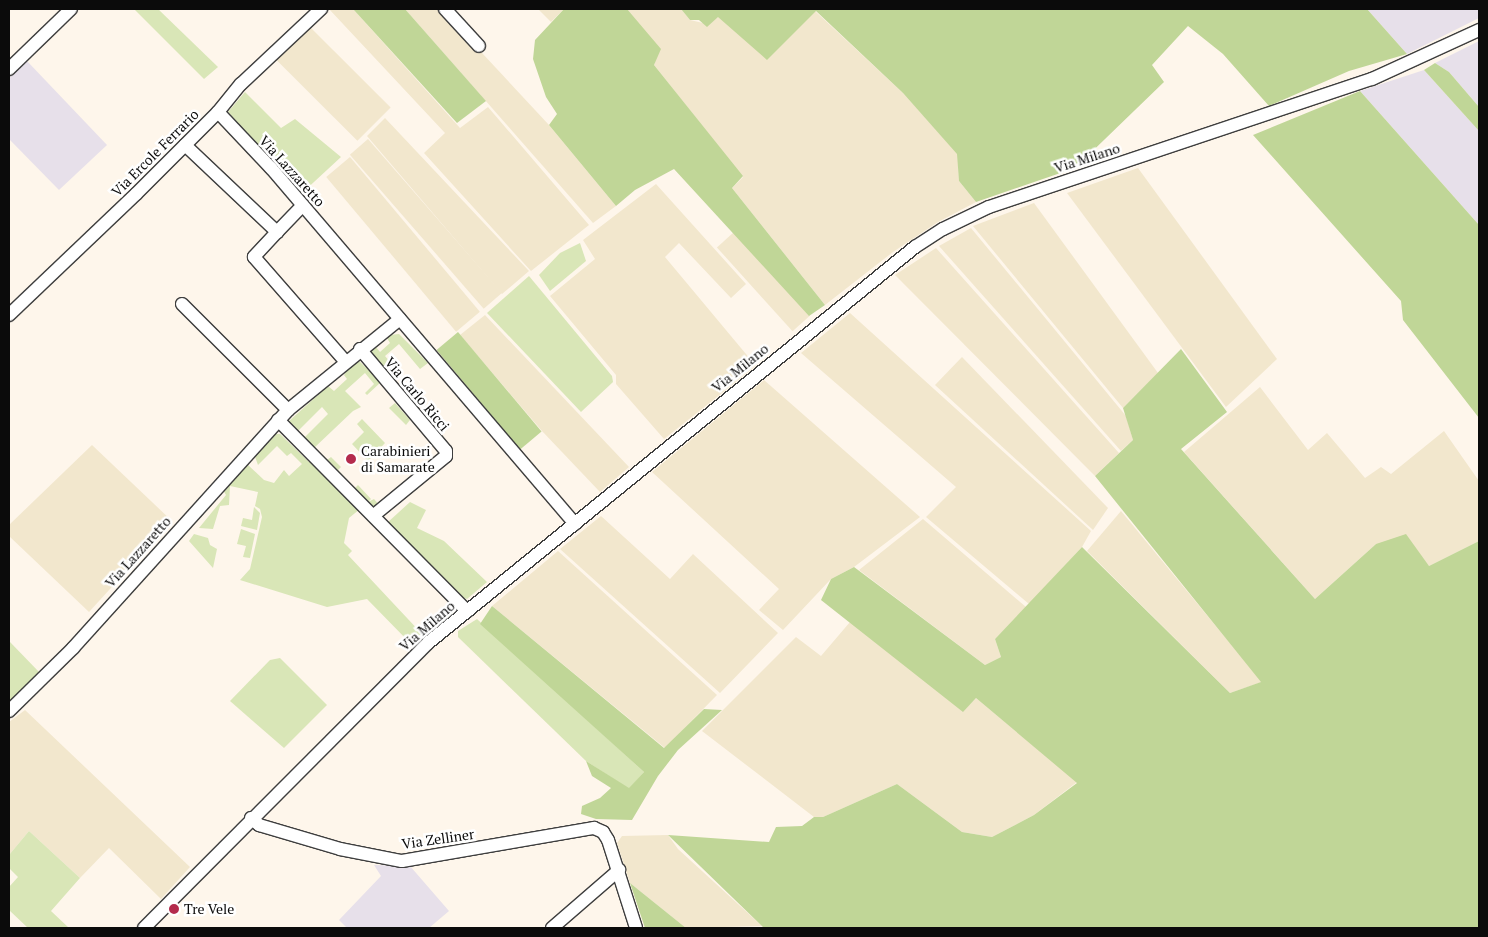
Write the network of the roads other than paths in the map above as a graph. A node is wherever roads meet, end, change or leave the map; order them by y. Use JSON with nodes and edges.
{"nodes":[{"id":1,"x":71,"y":9,"type":"edge"},
{"id":2,"x":321,"y":9,"type":"edge"},
{"id":3,"x":445,"y":9,"type":"edge"},
{"id":4,"x":1479,"y":30,"type":"edge"},
{"id":5,"x":479,"y":46,"type":"dead end"},
{"id":6,"x":9,"y":69,"type":"edge"},
{"id":7,"x":218,"y":112,"type":"junction"},
{"id":8,"x":185,"y":145,"type":"junction"},
{"id":9,"x":303,"y":205,"type":"junction"},
{"id":10,"x":277,"y":232,"type":"junction"},
{"id":11,"x":182,"y":304,"type":"dead end"},
{"id":12,"x":9,"y":314,"type":"edge"},
{"id":13,"x":400,"y":319,"type":"junction"},
{"id":14,"x":360,"y":349,"type":"junction"},
{"id":15,"x":345,"y":361,"type":"junction"},
{"id":16,"x":288,"y":410,"type":"junction"},
{"id":17,"x":278,"y":420,"type":"junction"},
{"id":18,"x":373,"y":516,"type":"junction"},
{"id":19,"x":575,"y":524,"type":"junction"},
{"id":20,"x":467,"y":612,"type":"junction"},
{"id":21,"x":9,"y":711,"type":"edge"},
{"id":22,"x":251,"y":818,"type":"junction"},
{"id":23,"x":619,"y":870,"type":"junction"},
{"id":24,"x":144,"y":928,"type":"edge"},
{"id":25,"x":552,"y":928,"type":"edge"},
{"id":26,"x":636,"y":928,"type":"edge"}],
"edges":[{"from":1,"to":6,"type":"street"},
{"from":2,"to":7,"type":"street","name":"Via Ercole Ferrario"},
{"from":3,"to":5,"type":"street"},
{"from":4,"to":19,"type":"street","name":"Via Milano"},
{"from":7,"to":8,"type":"street","name":"Via Ercole Ferrario"},
{"from":7,"to":9,"type":"street","name":"Via Lazzaretto"},
{"from":8,"to":10,"type":"street"},
{"from":8,"to":12,"type":"street","name":"Via Ercole Ferrario"},
{"from":9,"to":10,"type":"street"},
{"from":9,"to":13,"type":"street","name":"Via Lazzaretto"},
{"from":10,"to":15,"type":"street"},
{"from":11,"to":16,"type":"street"},
{"from":13,"to":14,"type":"street","name":"Via Lazzaretto"},
{"from":13,"to":19,"type":"street","name":"Via Lazzaretto"},
{"from":14,"to":15,"type":"street","name":"Via Lazzaretto"},
{"from":14,"to":18,"type":"street","name":"Via Carlo Ricci"},
{"from":15,"to":16,"type":"street","name":"Via Lazzaretto"},
{"from":16,"to":17,"type":"street","name":"Via Lazzaretto"},
{"from":17,"to":18,"type":"street"},
{"from":17,"to":21,"type":"street","name":"Via Lazzaretto"},
{"from":18,"to":20,"type":"street"},
{"from":19,"to":20,"type":"street","name":"Via Milano"},
{"from":20,"to":22,"type":"street","name":"Via Milano"},
{"from":22,"to":23,"type":"street","name":"Via Zelliner"},
{"from":22,"to":24,"type":"street","name":"Via Milano"},
{"from":23,"to":25,"type":"street"},
{"from":23,"to":26,"type":"street"}]}
